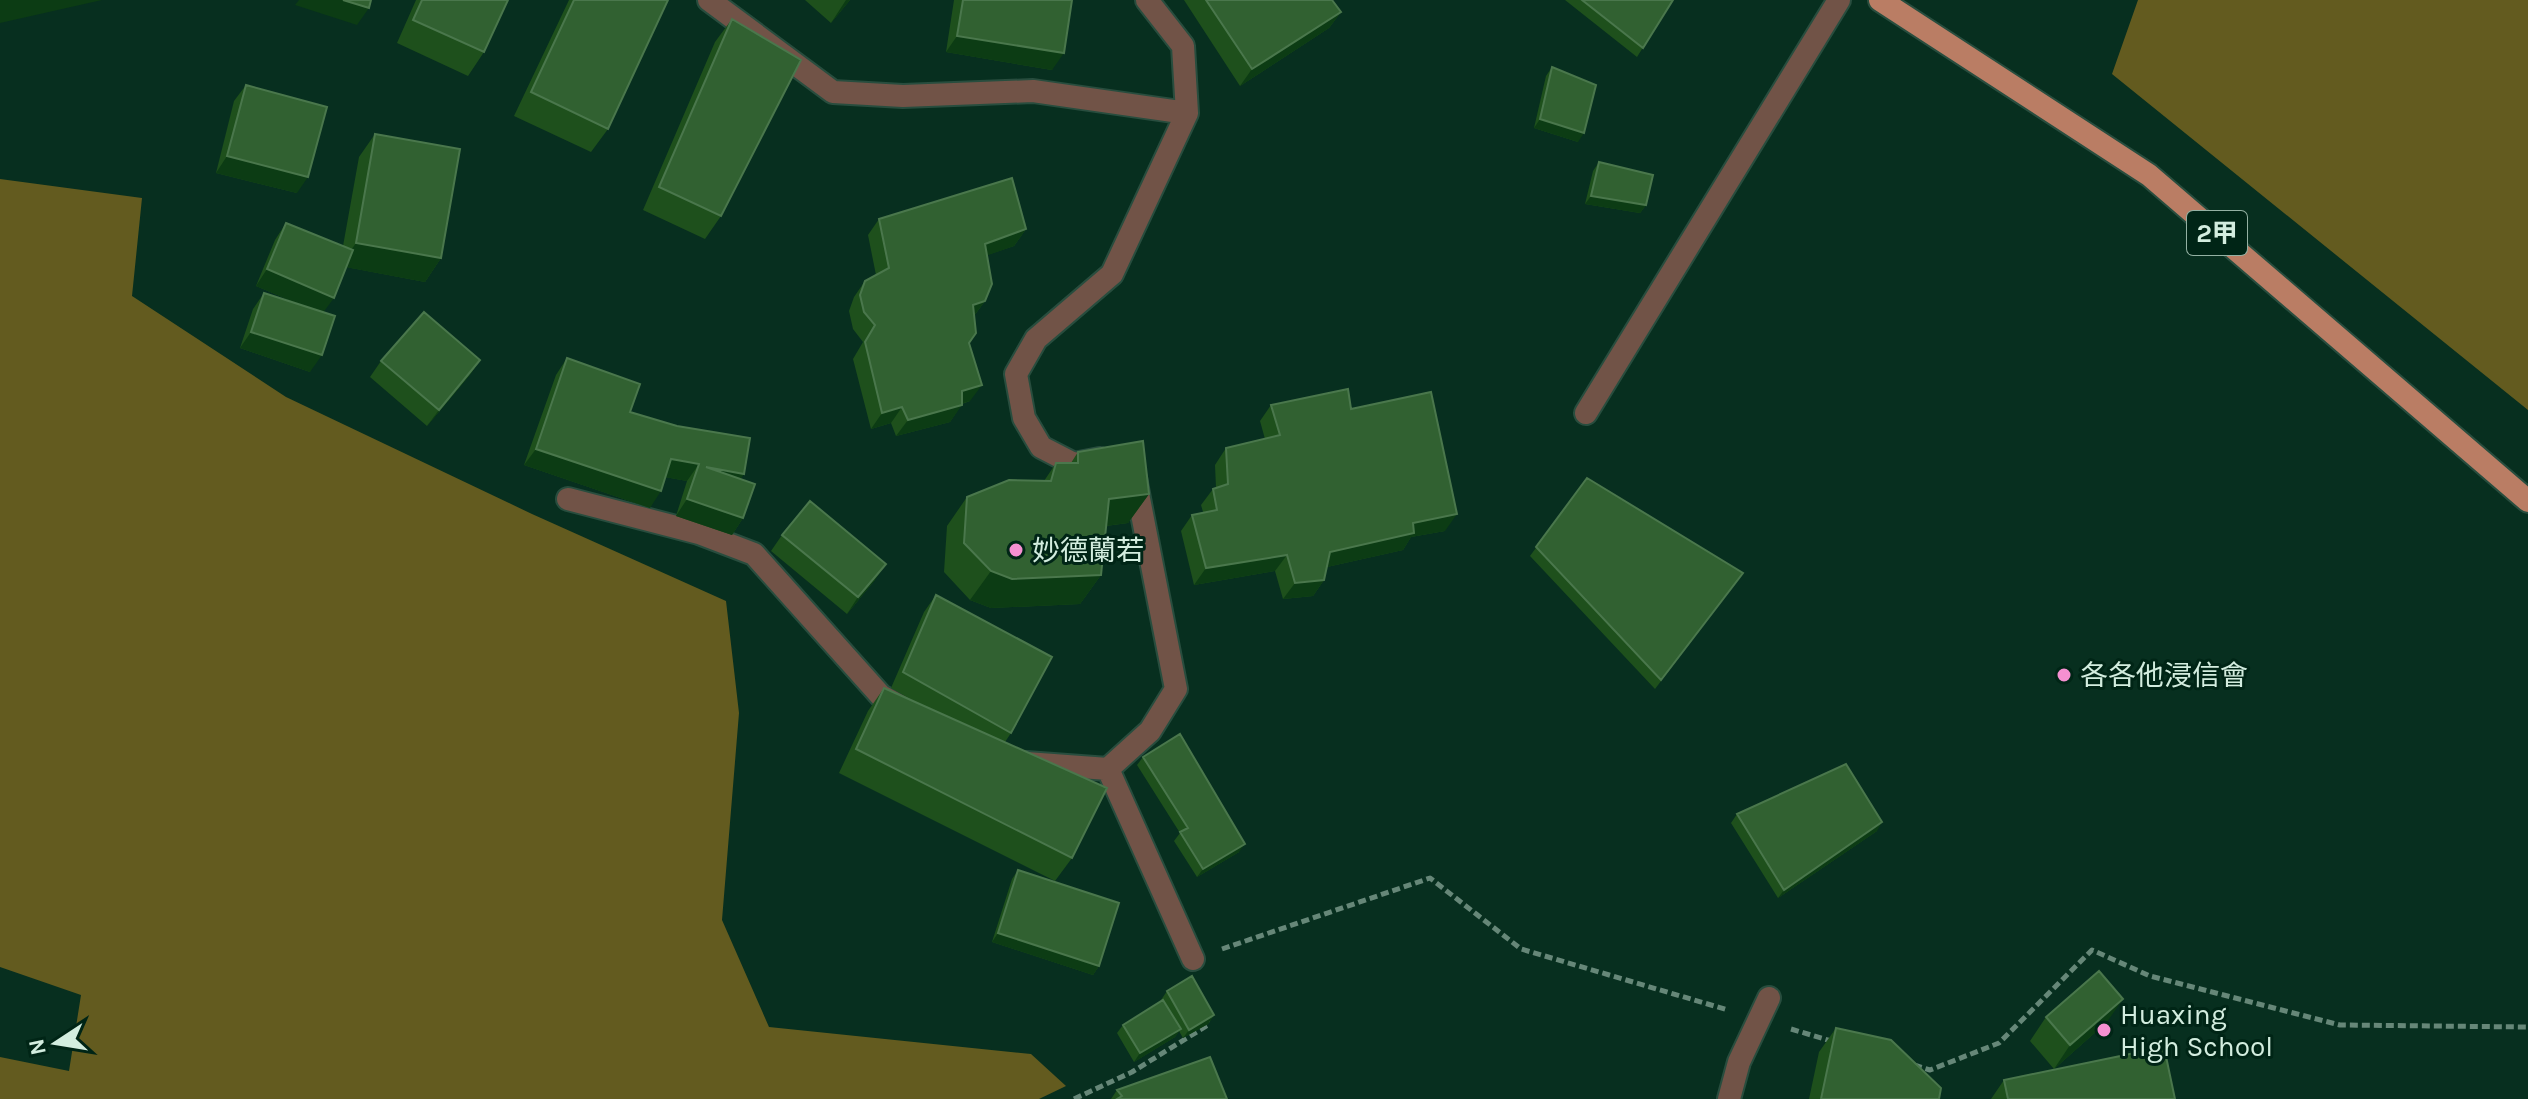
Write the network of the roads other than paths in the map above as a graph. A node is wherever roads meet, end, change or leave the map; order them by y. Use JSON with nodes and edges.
{"nodes":[{"id":1,"x":709,"y":0,"type":"edge"},
{"id":2,"x":1147,"y":0,"type":"edge"},
{"id":3,"x":1839,"y":0,"type":"edge"},
{"id":4,"x":1880,"y":0,"type":"edge"},
{"id":5,"x":1187,"y":113,"type":"junction"},
{"id":6,"x":1586,"y":413,"type":"dead end"},
{"id":7,"x":568,"y":499,"type":"dead end"},
{"id":8,"x":2528,"y":501,"type":"edge"},
{"id":9,"x":921,"y":718,"type":"edge"},
{"id":10,"x":1001,"y":761,"type":"edge"},
{"id":11,"x":1108,"y":769,"type":"junction"},
{"id":12,"x":1193,"y":959,"type":"dead end"},
{"id":13,"x":1769,"y":998,"type":"dead end"},
{"id":14,"x":1729,"y":1099,"type":"edge"}],
"edges":[{"from":1,"to":5,"type":"lane"},
{"from":2,"to":5,"type":"lane"},
{"from":3,"to":6,"type":"lane"},
{"from":4,"to":8,"type":"main road","number":"2甲"},
{"from":5,"to":11,"type":"lane"},
{"from":7,"to":9,"type":"lane"},
{"from":10,"to":11,"type":"lane"},
{"from":11,"to":12,"type":"lane"},
{"from":13,"to":14,"type":"lane"}]}
